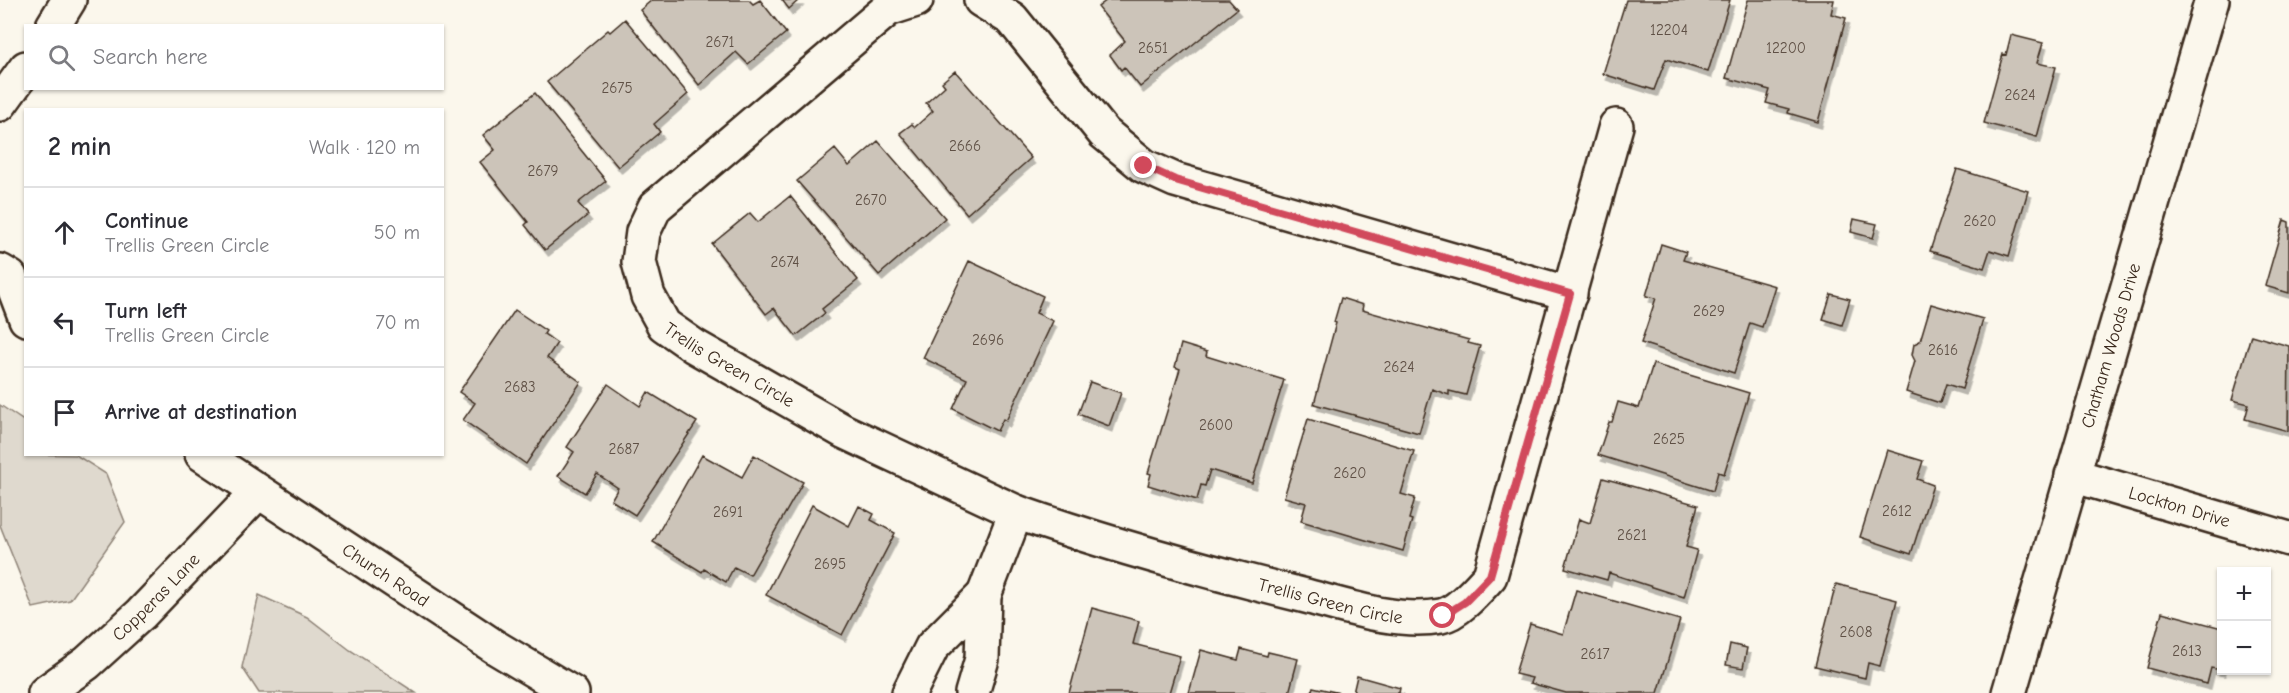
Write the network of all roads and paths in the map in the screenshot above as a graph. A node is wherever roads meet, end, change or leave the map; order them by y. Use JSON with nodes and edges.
{"nodes":[{"id":1,"x":69,"y":0,"type":"edge"},
{"id":2,"x":916,"y":0,"type":"edge"},
{"id":3,"x":981,"y":0,"type":"edge"},
{"id":4,"x":2212,"y":0,"type":"edge"},
{"id":5,"x":54,"y":24,"type":"edge"},
{"id":6,"x":24,"y":71,"type":"edge"},
{"id":7,"x":0,"y":104,"type":"edge"},
{"id":8,"x":1616,"y":126,"type":"dead end"},
{"id":9,"x":0,"y":271,"type":"edge"},
{"id":10,"x":1570,"y":294,"type":"junction"},
{"id":11,"x":24,"y":315,"type":"edge"},
{"id":12,"x":0,"y":329,"type":"edge"},
{"id":13,"x":24,"y":337,"type":"edge"},
{"id":14,"x":205,"y":456,"type":"edge"},
{"id":15,"x":2072,"y":475,"type":"junction"},
{"id":16,"x":258,"y":492,"type":"junction"},
{"id":17,"x":1016,"y":512,"type":"junction"},
{"id":18,"x":2289,"y":539,"type":"edge"},
{"id":19,"x":984,"y":595,"type":"junction"},
{"id":20,"x":45,"y":693,"type":"edge"},
{"id":21,"x":572,"y":693,"type":"edge"},
{"id":22,"x":909,"y":693,"type":"edge"},
{"id":23,"x":972,"y":693,"type":"edge"},
{"id":24,"x":2009,"y":693,"type":"edge"}],
"edges":[{"from":1,"to":5,"type":"street"},
{"from":2,"to":17,"type":"street","name":"Trellis Green Circle"},
{"from":3,"to":10,"type":"street"},
{"from":4,"to":15,"type":"street","name":"Chatham Woods Drive"},
{"from":6,"to":7,"type":"street"},
{"from":8,"to":10,"type":"street","name":"Trellis Green Circle"},
{"from":9,"to":11,"type":"street"},
{"from":10,"to":17,"type":"street","name":"Trellis Green Circle"},
{"from":12,"to":13,"type":"street"},
{"from":14,"to":16,"type":"street","name":"Church Road"},
{"from":15,"to":18,"type":"street","name":"Lockton Drive"},
{"from":15,"to":24,"type":"street","name":"Chatham Woods Drive"},
{"from":16,"to":20,"type":"street","name":"Copperas Lane"},
{"from":16,"to":21,"type":"street","name":"Church Road"},
{"from":17,"to":19,"type":"street"},
{"from":19,"to":22,"type":"street"},
{"from":19,"to":23,"type":"street"}]}
